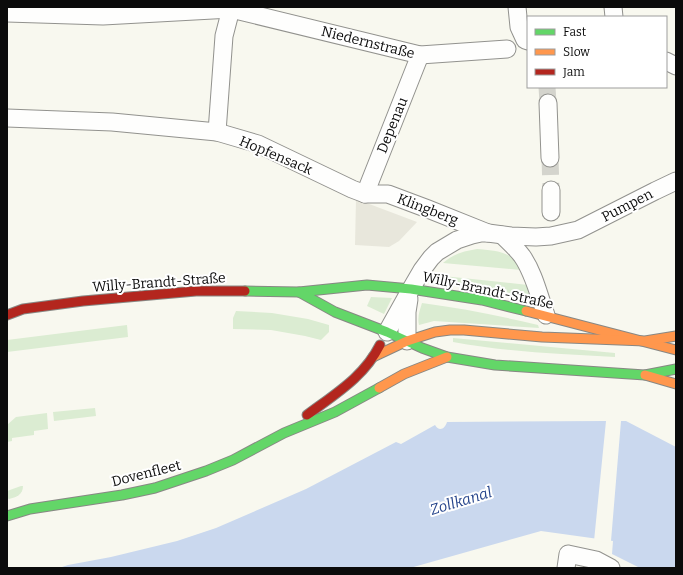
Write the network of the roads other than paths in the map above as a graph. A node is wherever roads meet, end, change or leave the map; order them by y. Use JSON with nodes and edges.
{"nodes":[{"id":1,"x":517,"y":7,"type":"edge"},
{"id":2,"x":230,"y":8,"type":"edge"},
{"id":3,"x":7,"y":14,"type":"edge"},
{"id":4,"x":527,"y":41,"type":"edge"},
{"id":5,"x":507,"y":49,"type":"dead end"},
{"id":6,"x":420,"y":55,"type":"junction"},
{"id":7,"x":667,"y":62,"type":"edge"},
{"id":8,"x":676,"y":66,"type":"edge"},
{"id":9,"x":548,"y":103,"type":"tunnel mouth"},
{"id":10,"x":7,"y":118,"type":"edge"},
{"id":11,"x":217,"y":132,"type":"junction"},
{"id":12,"x":550,"y":158,"type":"tunnel mouth"},
{"id":13,"x":676,"y":181,"type":"edge"},
{"id":14,"x":551,"y":190,"type":"tunnel mouth"},
{"id":15,"x":365,"y":194,"type":"junction"},
{"id":16,"x":551,"y":212,"type":"dead end"},
{"id":17,"x":495,"y":234,"type":"junction"},
{"id":18,"x":411,"y":288,"type":"junction"},
{"id":19,"x":299,"y":292,"type":"junction"},
{"id":20,"x":7,"y":306,"type":"edge"},
{"id":21,"x":22,"y":309,"type":"junction"},
{"id":22,"x":7,"y":315,"type":"edge"},
{"id":23,"x":546,"y":316,"type":"junction"},
{"id":24,"x":387,"y":332,"type":"junction"},
{"id":25,"x":676,"y":336,"type":"edge"},
{"id":26,"x":407,"y":341,"type":"junction"},
{"id":27,"x":645,"y":342,"type":"junction"},
{"id":28,"x":676,"y":350,"type":"edge"},
{"id":29,"x":373,"y":357,"type":"junction"},
{"id":30,"x":447,"y":357,"type":"junction"},
{"id":31,"x":676,"y":369,"type":"edge"},
{"id":32,"x":645,"y":375,"type":"junction"},
{"id":33,"x":676,"y":384,"type":"edge"},
{"id":34,"x":284,"y":433,"type":"junction"},
{"id":35,"x":7,"y":516,"type":"edge"},
{"id":36,"x":567,"y":561,"type":"edge"},
{"id":37,"x":611,"y":568,"type":"edge"}],
"edges":[{"from":1,"to":4,"type":"street"},
{"from":2,"to":3,"type":"street","name":"Niedernstraße"},
{"from":2,"to":6,"type":"street","name":"Niedernstraße"},
{"from":2,"to":11,"type":"street"},
{"from":5,"to":6,"type":"street","name":"Niedernstraße"},
{"from":6,"to":15,"type":"street","name":"Depenau"},
{"from":7,"to":8,"type":"street"},
{"from":9,"to":12,"type":"street"},
{"from":10,"to":11,"type":"street","name":"Hopfensack"},
{"from":11,"to":15,"type":"street","name":"Hopfensack"},
{"from":13,"to":17,"type":"street","name":"Pumpen"},
{"from":14,"to":16,"type":"street"},
{"from":15,"to":17,"type":"street","name":"Klingberg"},
{"from":17,"to":18,"type":"street"},
{"from":17,"to":23,"type":"street"},
{"from":18,"to":19,"type":"main road","name":"Willy-Brandt-Straße"},
{"from":18,"to":23,"type":"main road","name":"Willy-Brandt-Straße"},
{"from":18,"to":24,"type":"street"},
{"from":18,"to":26,"type":"street"},
{"from":19,"to":21,"type":"main road","name":"Willy-Brandt-Straße"},
{"from":19,"to":24,"type":"main road","name":"Willy-Brandt-Straße"},
{"from":20,"to":21,"type":"main road","name":"Willy-Brandt-Straße"},
{"from":21,"to":22,"type":"main road","name":"Willy-Brandt-Straße"},
{"from":23,"to":27,"type":"main road","name":"Willy-Brandt-Straße"},
{"from":24,"to":26,"type":"main road","name":"Willy-Brandt-Straße"},
{"from":24,"to":29,"type":"main road","name":"Dovenfleet"},
{"from":25,"to":27,"type":"main road","name":"Willy-Brandt-Straße"},
{"from":26,"to":27,"type":"main road","name":"Willy-Brandt-Straße"},
{"from":26,"to":29,"type":"main road","name":"Dovenfleet"},
{"from":26,"to":30,"type":"main road","name":"Willy-Brandt-Straße"},
{"from":27,"to":28,"type":"main road","name":"Willy-Brandt-Straße"},
{"from":29,"to":34,"type":"main road","name":"Dovenfleet"},
{"from":30,"to":32,"type":"main road","name":"Willy-Brandt-Straße"},
{"from":30,"to":34,"type":"main road","name":"Dovenfleet"},
{"from":31,"to":32,"type":"main road","name":"Willy-Brandt-Straße"},
{"from":32,"to":33,"type":"main road","name":"Willy-Brandt-Straße"},
{"from":34,"to":35,"type":"main road","name":"Dovenfleet"},
{"from":36,"to":37,"type":"street"}]}
